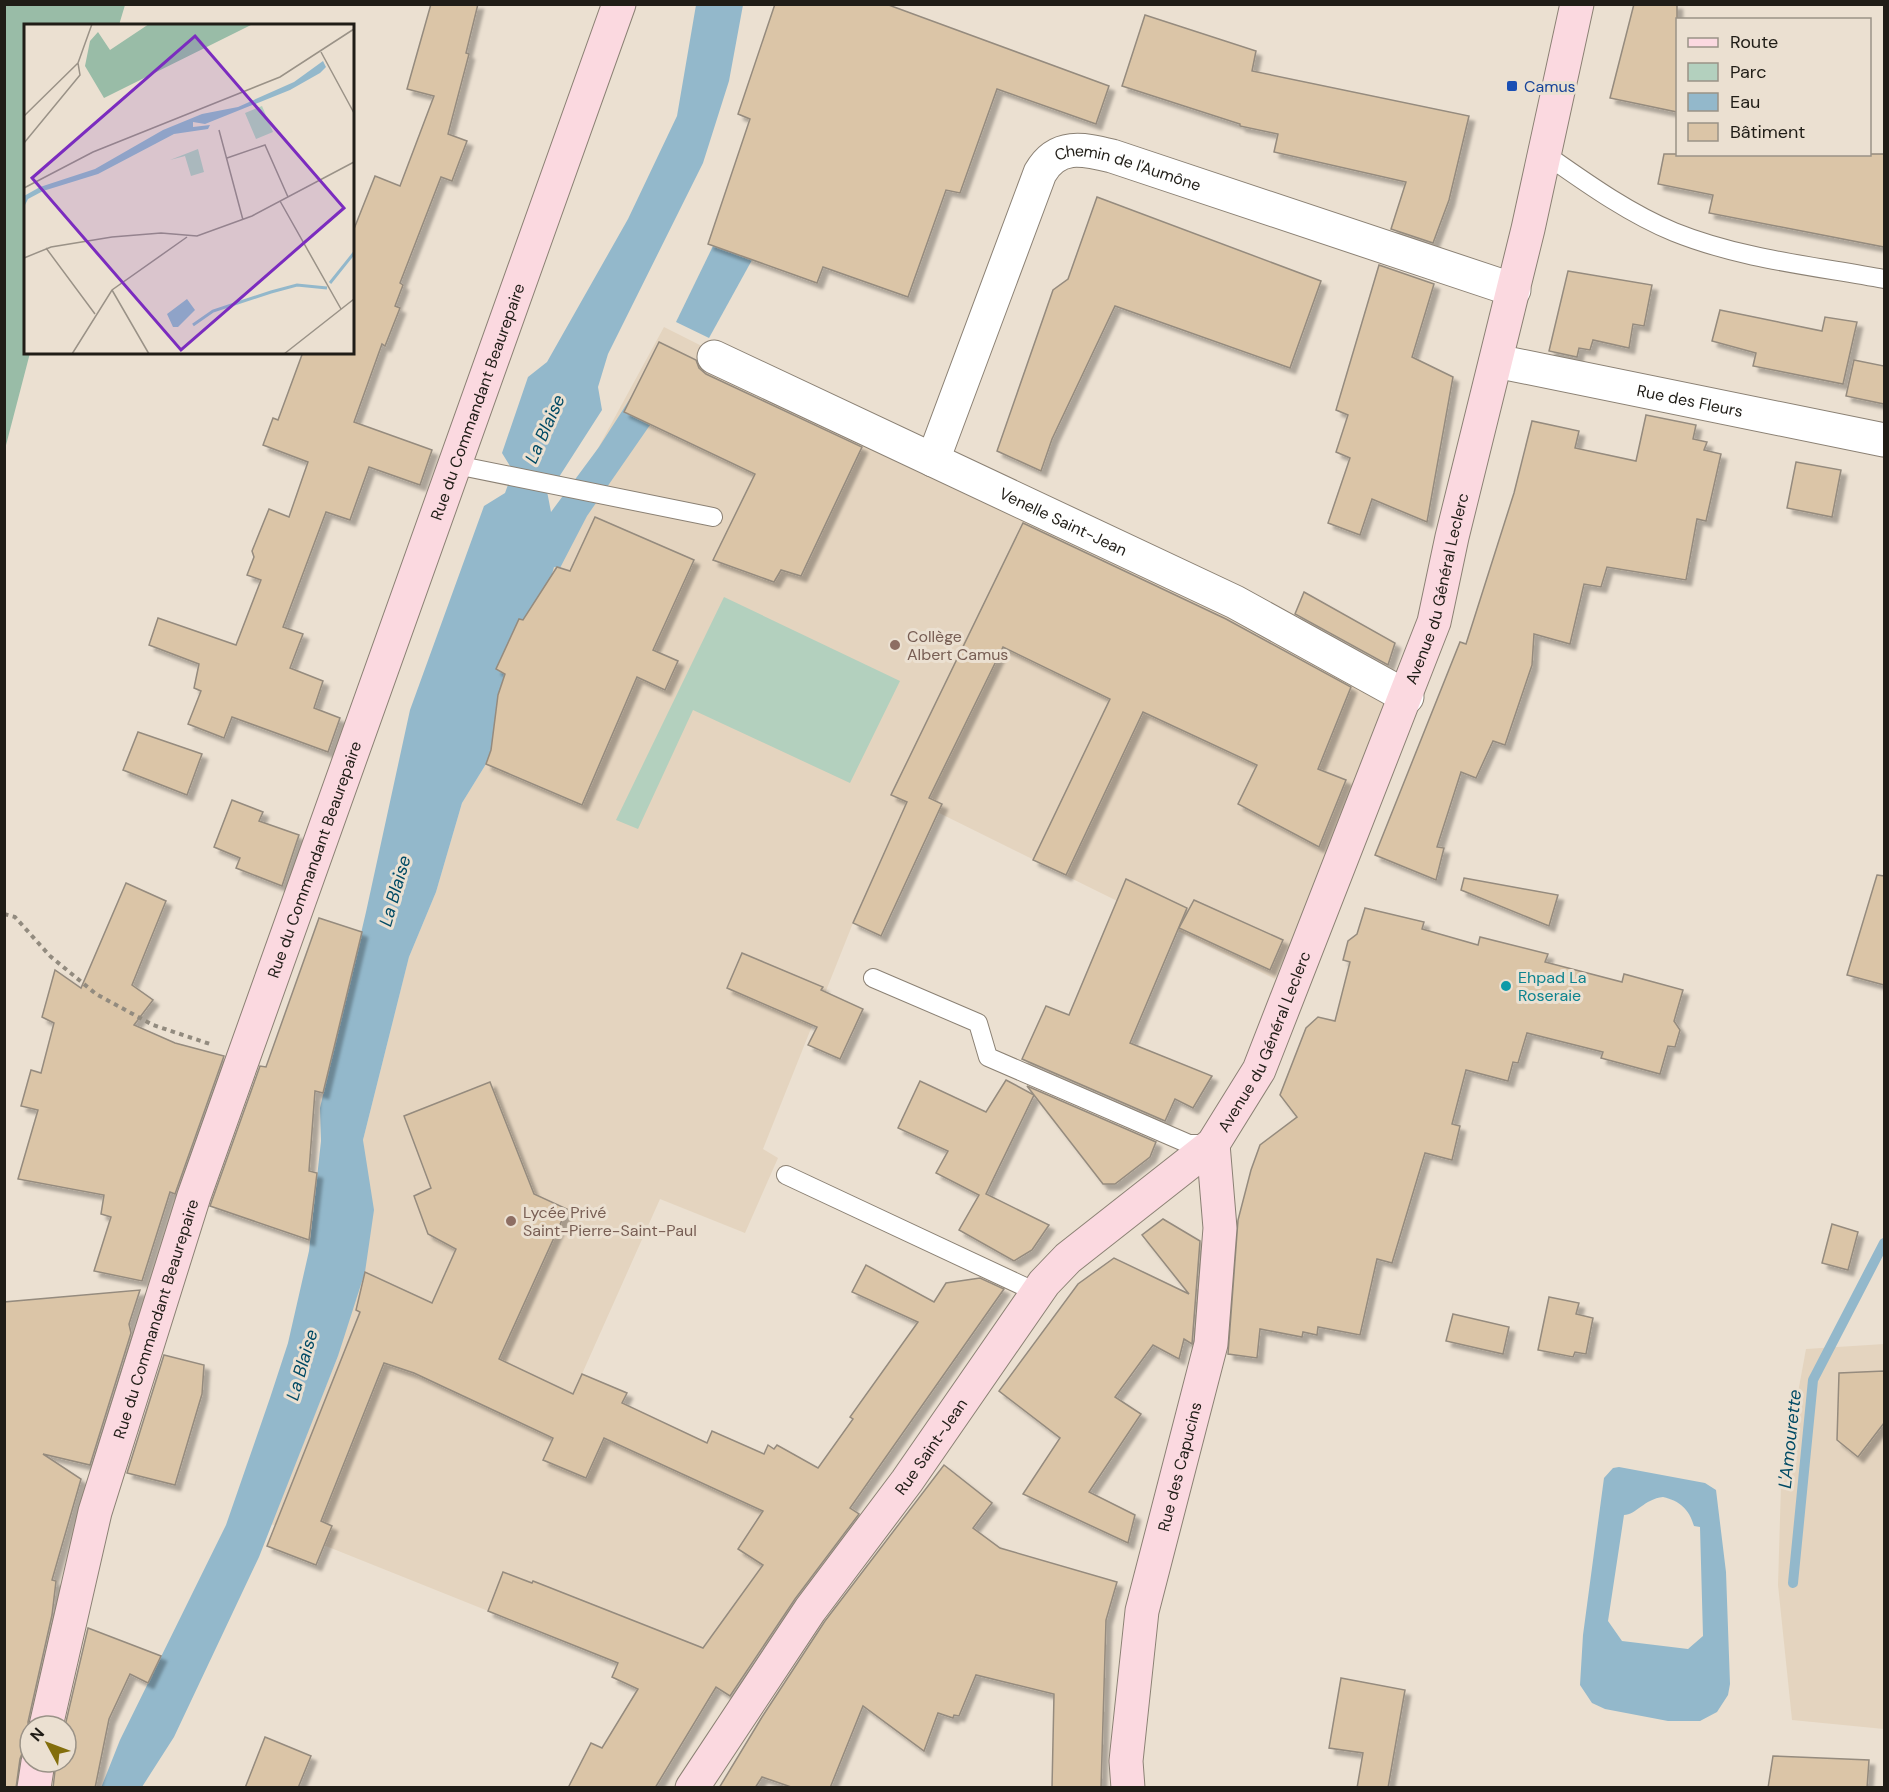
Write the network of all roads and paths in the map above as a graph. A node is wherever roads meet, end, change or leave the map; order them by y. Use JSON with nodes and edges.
{"nodes":[{"id":1,"x":619,"y":4,"type":"edge"},
{"id":2,"x":1577,"y":4,"type":"edge"},
{"id":3,"x":1545,"y":153,"type":"junction"},
{"id":4,"x":1884,"y":279,"type":"edge"},
{"id":5,"x":1514,"y":290,"type":"junction"},
{"id":6,"x":714,"y":357,"type":"dead end"},
{"id":7,"x":1496,"y":361,"type":"junction"},
{"id":8,"x":1884,"y":440,"type":"edge"},
{"id":9,"x":933,"y":460,"type":"junction"},
{"id":10,"x":456,"y":465,"type":"junction"},
{"id":11,"x":712,"y":516,"type":"dead end"},
{"id":12,"x":1407,"y":697,"type":"junction"},
{"id":13,"x":4,"y":915,"type":"edge"},
{"id":14,"x":873,"y":978,"type":"dead end"},
{"id":15,"x":245,"y":1055,"type":"junction"},
{"id":16,"x":1213,"y":1144,"type":"junction"},
{"id":17,"x":786,"y":1175,"type":"dead end"},
{"id":18,"x":1038,"y":1293,"type":"junction"},
{"id":19,"x":49,"y":1714,"type":"edge"},
{"id":20,"x":692,"y":1788,"type":"edge"},
{"id":21,"x":1128,"y":1788,"type":"edge"}],
"edges":[{"from":1,"to":10,"type":"street","name":"Rue du Commandant Beaurepaire"},
{"from":2,"to":3,"type":"street","name":"Avenue du Général Leclerc"},
{"from":3,"to":4,"type":"lane"},
{"from":3,"to":5,"type":"street","name":"Avenue du Général Leclerc"},
{"from":5,"to":7,"type":"street","name":"Avenue du Général Leclerc"},
{"from":5,"to":9,"type":"street","name":"Chemin de l'Aumône"},
{"from":6,"to":9,"type":"street","name":"Venelle Saint-Jean"},
{"from":7,"to":8,"type":"street","name":"Rue des Fleurs"},
{"from":7,"to":12,"type":"street","name":"Avenue du Général Leclerc"},
{"from":9,"to":12,"type":"street","name":"Venelle Saint-Jean"},
{"from":10,"to":11,"type":"lane"},
{"from":10,"to":15,"type":"street","name":"Rue du Commandant Beaurepaire"},
{"from":12,"to":16,"type":"street","name":"Avenue du Général Leclerc"},
{"from":13,"to":15,"type":"path"},
{"from":14,"to":16,"type":"lane"},
{"from":15,"to":19,"type":"street","name":"Rue du Commandant Beaurepaire"},
{"from":16,"to":18,"type":"street","name":"Rue Saint-Jean"},
{"from":16,"to":21,"type":"street","name":"Rue des Capucins"},
{"from":17,"to":18,"type":"lane"},
{"from":18,"to":20,"type":"street","name":"Rue Saint-Jean"}]}
